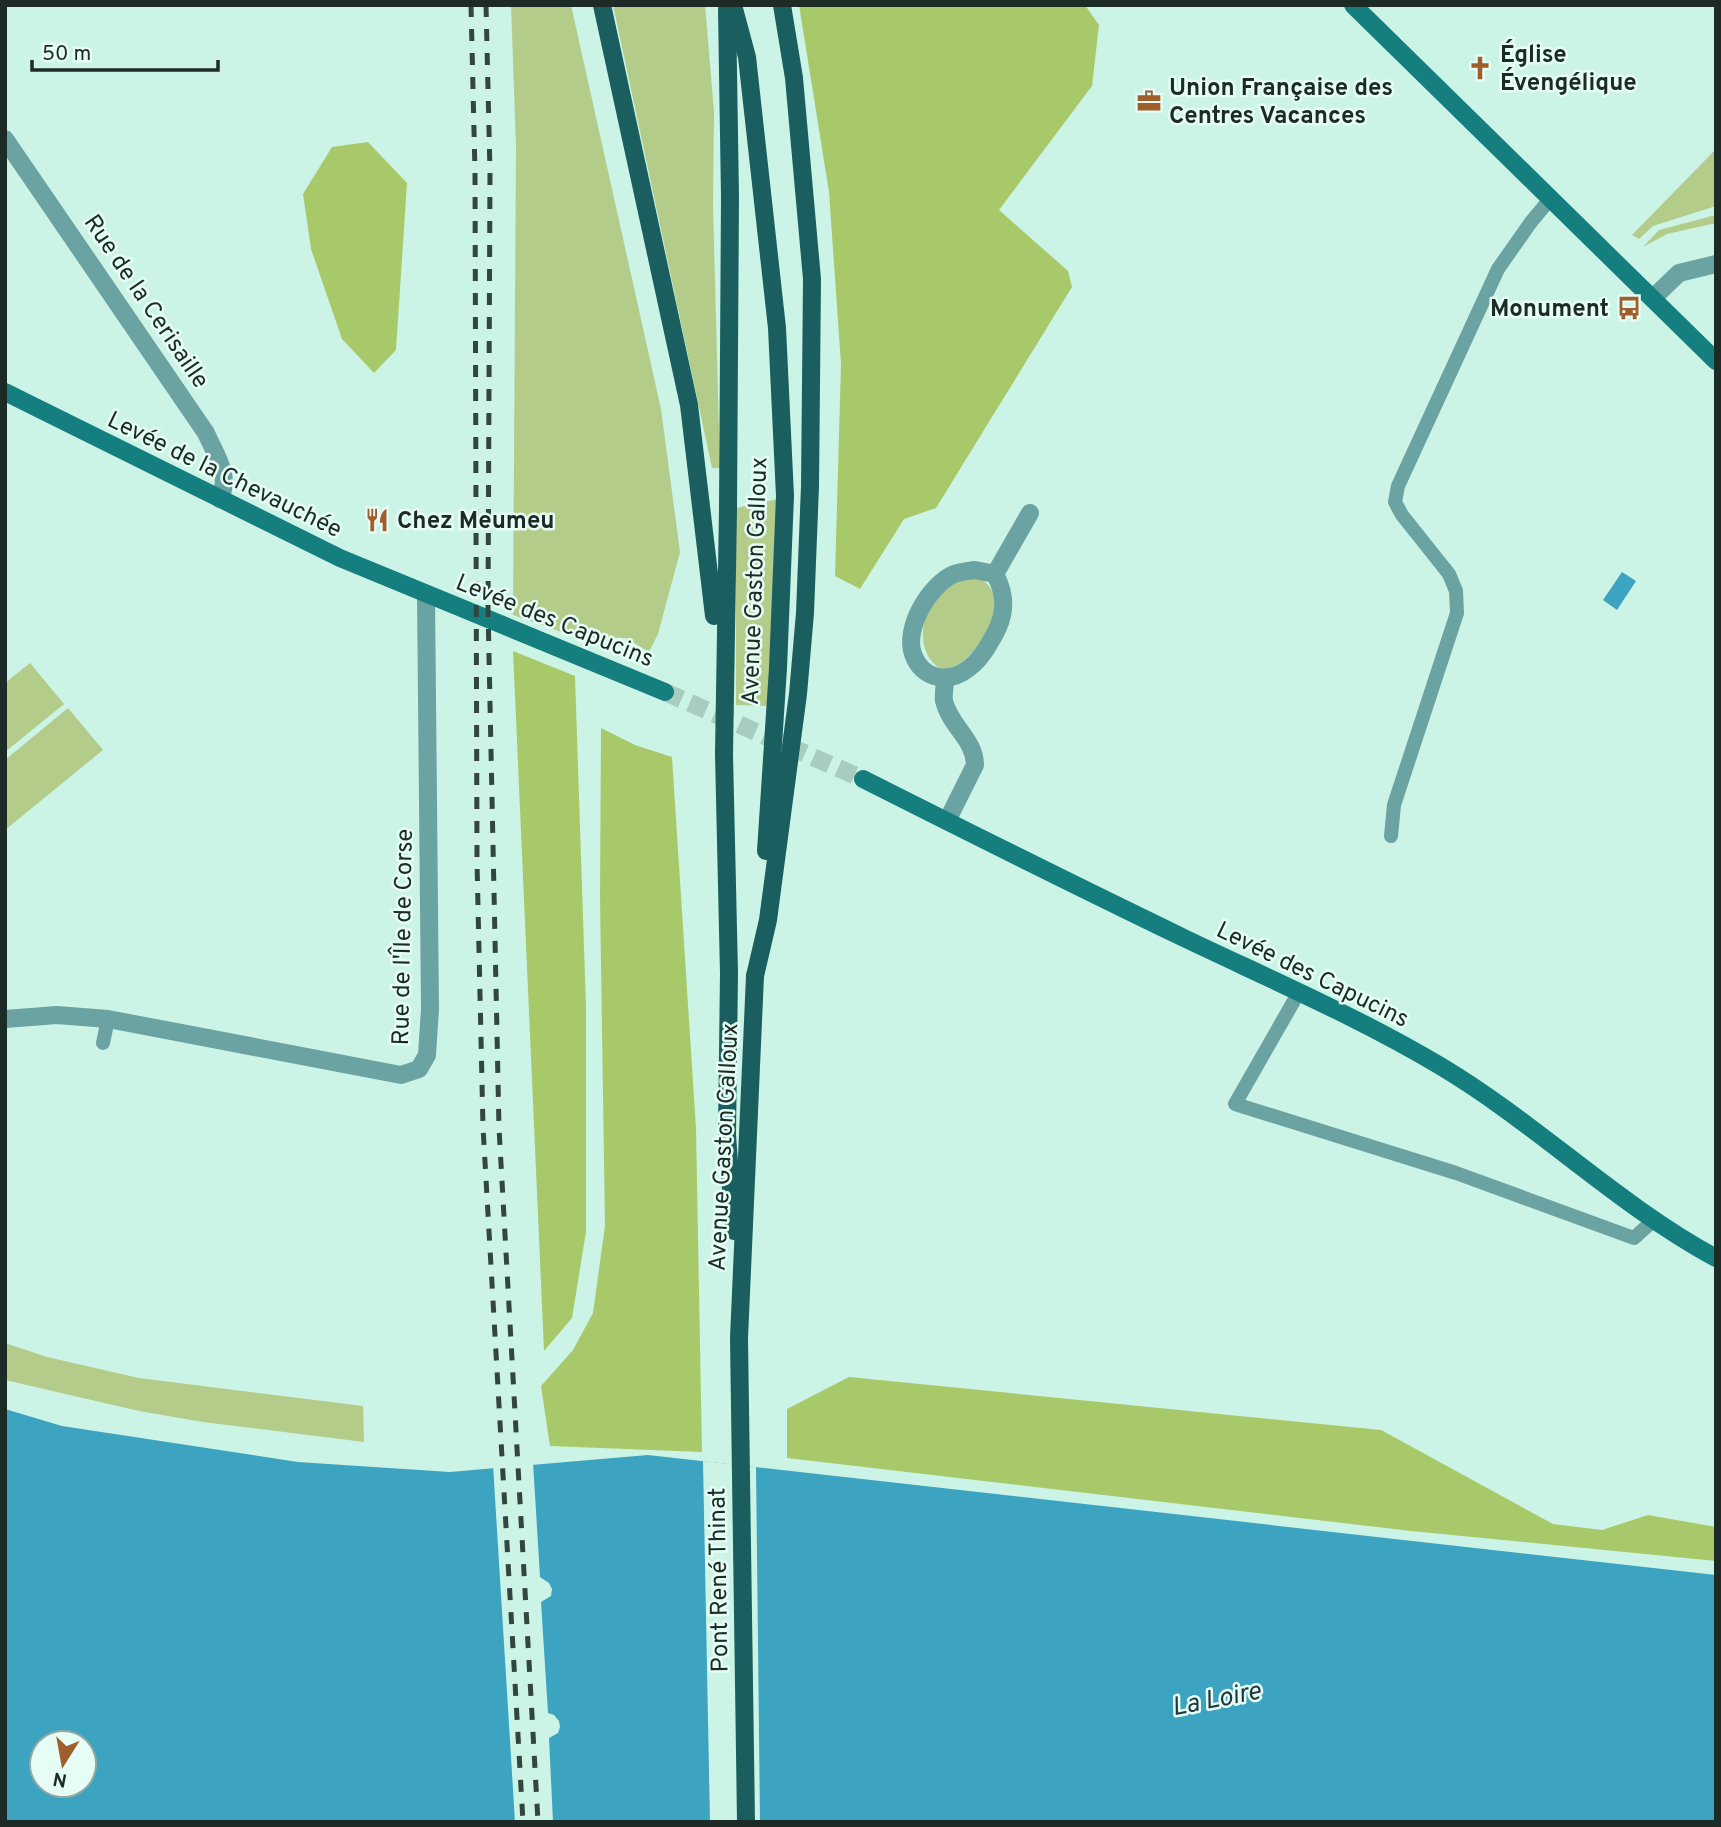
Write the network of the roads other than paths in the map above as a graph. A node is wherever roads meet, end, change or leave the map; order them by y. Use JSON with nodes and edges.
{"nodes":[{"id":1,"x":602,"y":5,"type":"edge"},
{"id":2,"x":727,"y":5,"type":"edge"},
{"id":3,"x":733,"y":5,"type":"edge"},
{"id":4,"x":782,"y":5,"type":"edge"},
{"id":5,"x":1353,"y":5,"type":"edge"},
{"id":6,"x":5,"y":139,"type":"edge"},
{"id":7,"x":1551,"y":198,"type":"junction"},
{"id":8,"x":1716,"y":264,"type":"edge"},
{"id":9,"x":1653,"y":298,"type":"junction"},
{"id":10,"x":1716,"y":361,"type":"edge"},
{"id":11,"x":5,"y":392,"type":"edge"},
{"id":12,"x":220,"y":499,"type":"junction"},
{"id":13,"x":1030,"y":513,"type":"dead end"},
{"id":14,"x":995,"y":574,"type":"junction"},
{"id":15,"x":426,"y":595,"type":"junction"},
{"id":16,"x":945,"y":679,"type":"junction"},
{"id":17,"x":665,"y":692,"type":"tunnel mouth"},
{"id":18,"x":724,"y":754,"type":"junction"},
{"id":19,"x":863,"y":779,"type":"tunnel mouth"},
{"id":20,"x":947,"y":821,"type":"junction"},
{"id":21,"x":1391,"y":836,"type":"dead end"},
{"id":22,"x":755,"y":976,"type":"junction"},
{"id":23,"x":1298,"y":992,"type":"junction"},
{"id":24,"x":5,"y":1019,"type":"edge"},
{"id":25,"x":108,"y":1019,"type":"junction"},
{"id":26,"x":103,"y":1043,"type":"dead end"},
{"id":27,"x":1655,"y":1219,"type":"junction"},
{"id":28,"x":1716,"y":1258,"type":"edge"},
{"id":29,"x":740,"y":1297,"type":"junction"},
{"id":30,"x":746,"y":1822,"type":"edge"}],
"edges":[{"from":1,"to":18,"type":"main road","bridge":true},
{"from":2,"to":18,"type":"main road","name":"Avenue Gaston Galloux","bridge":true},
{"from":3,"to":22,"type":"main road","name":"Avenue Gaston Galloux","bridge":true},
{"from":4,"to":22,"type":"main road","bridge":true},
{"from":5,"to":7,"type":"street"},
{"from":6,"to":12,"type":"street","name":"Rue de la Cerisaille"},
{"from":7,"to":9,"type":"street"},
{"from":7,"to":21,"type":"lane"},
{"from":8,"to":9,"type":"street"},
{"from":9,"to":10,"type":"street"},
{"from":11,"to":12,"type":"street","name":"Levée de la Chevauchée"},
{"from":12,"to":15,"type":"street","name":"Levée de la Chevauchée"},
{"from":13,"to":14,"type":"street"},
{"from":14,"to":16,"type":"street"},
{"from":14,"to":16,"type":"street"},
{"from":15,"to":17,"type":"street","name":"Levée des Capucins"},
{"from":15,"to":25,"type":"street","name":"Rue de l'Île de Corse"},
{"from":16,"to":20,"type":"street"},
{"from":18,"to":29,"type":"main road","name":"Avenue Gaston Galloux"},
{"from":19,"to":20,"type":"street","name":"Levée des Capucins"},
{"from":20,"to":23,"type":"street","name":"Levée des Capucins"},
{"from":22,"to":29,"type":"main road","name":"Avenue Gaston Galloux"},
{"from":23,"to":27,"type":"street","name":"Levée des Capucins"},
{"from":23,"to":27,"type":"lane"},
{"from":24,"to":25,"type":"street","name":"Rue de l'Île de Corse"},
{"from":25,"to":26,"type":"lane"},
{"from":27,"to":28,"type":"street","name":"Levée des Capucins"},
{"from":29,"to":30,"type":"main road","name":"Pont René Thinat"}]}
